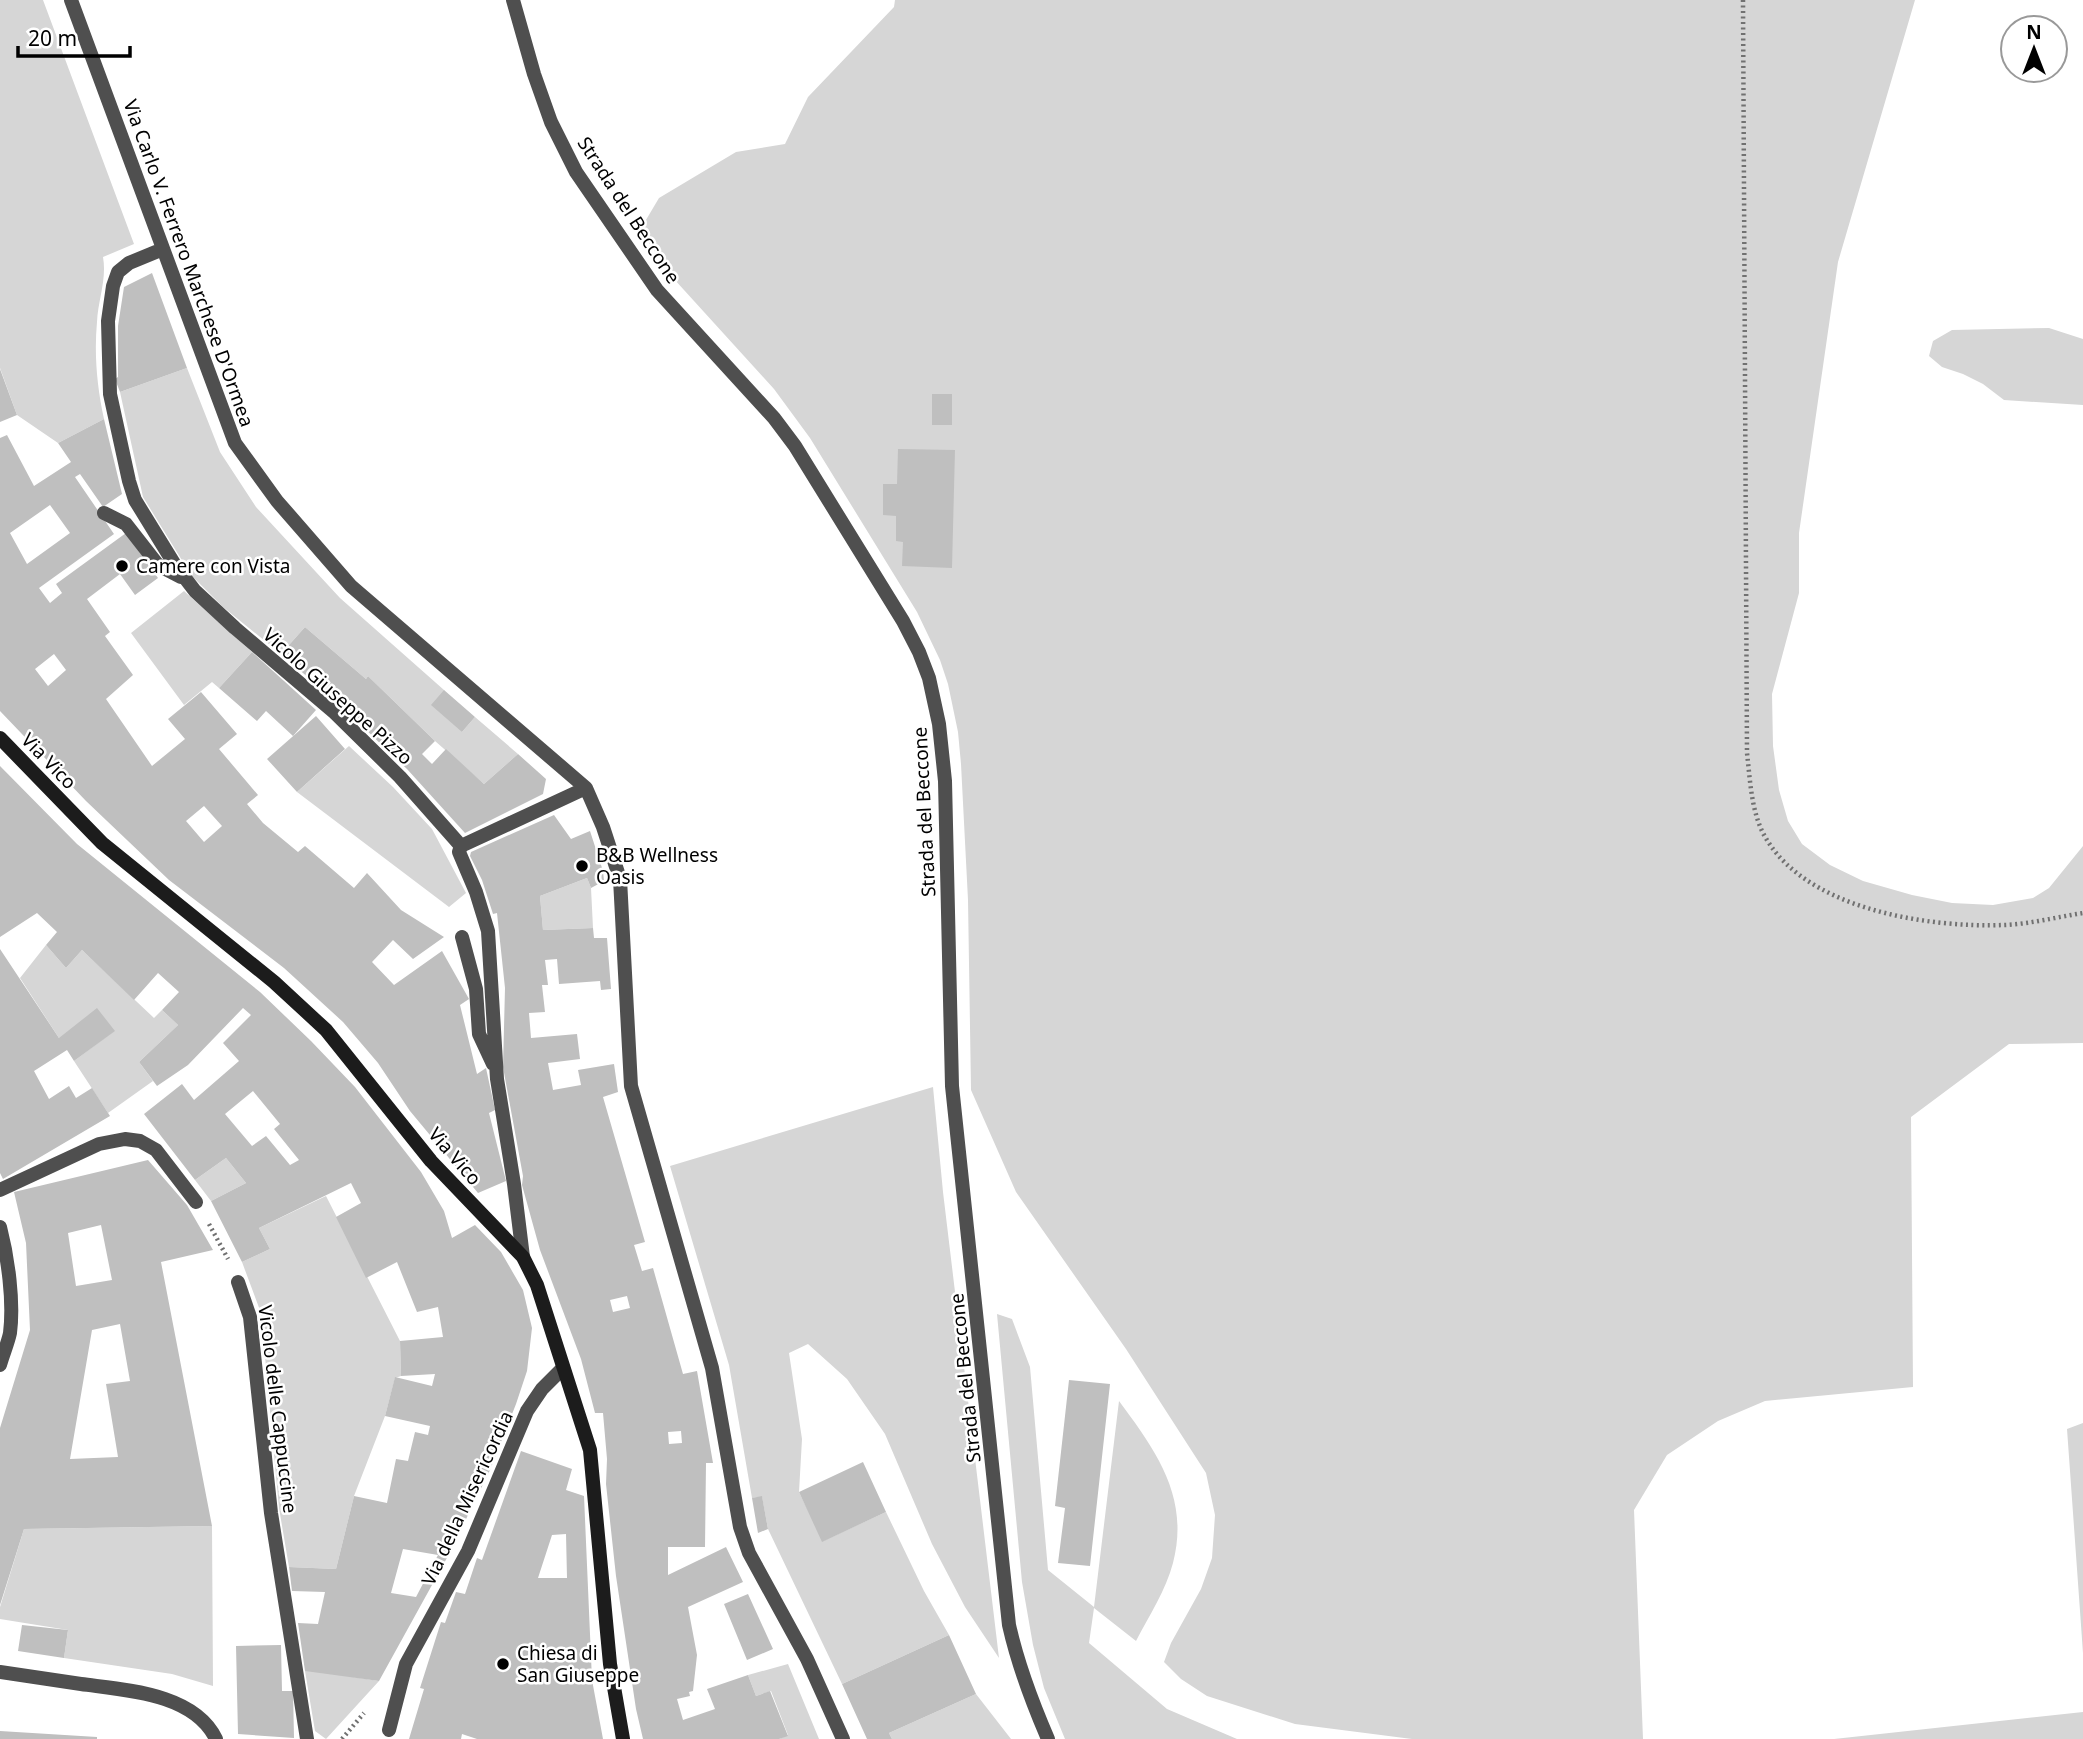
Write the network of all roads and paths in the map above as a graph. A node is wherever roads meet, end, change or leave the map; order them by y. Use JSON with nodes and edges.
{"nodes":[{"id":1,"x":71,"y":0,"type":"edge"},
{"id":2,"x":513,"y":0,"type":"edge"},
{"id":3,"x":1743,"y":0,"type":"edge"},
{"id":4,"x":163,"y":249,"type":"junction"},
{"id":5,"x":104,"y":513,"type":"dead end"},
{"id":6,"x":185,"y":579,"type":"junction"},
{"id":7,"x":0,"y":738,"type":"edge"},
{"id":8,"x":586,"y":788,"type":"junction"},
{"id":9,"x":461,"y":846,"type":"junction"},
{"id":10,"x":2083,"y":914,"type":"edge"},
{"id":11,"x":461,"y":937,"type":"dead end"},
{"id":12,"x":496,"y":1069,"type":"junction"},
{"id":13,"x":0,"y":1190,"type":"edge"},
{"id":14,"x":196,"y":1202,"type":"joint"},
{"id":15,"x":0,"y":1227,"type":"edge"},
{"id":16,"x":523,"y":1256,"type":"junction"},
{"id":17,"x":238,"y":1282,"type":"joint"},
{"id":18,"x":0,"y":1365,"type":"edge"},
{"id":19,"x":564,"y":1368,"type":"junction"},
{"id":20,"x":0,"y":1672,"type":"edge"},
{"id":21,"x":389,"y":1730,"type":"dead end"},
{"id":22,"x":216,"y":1739,"type":"edge"},
{"id":23,"x":307,"y":1739,"type":"edge"},
{"id":24,"x":623,"y":1739,"type":"edge"},
{"id":25,"x":843,"y":1739,"type":"edge"},
{"id":26,"x":1048,"y":1739,"type":"edge"}],
"edges":[{"from":1,"to":4,"type":"street","name":"Via Carlo V. Ferrero Marchese D'Ormea"},
{"from":2,"to":26,"type":"street","name":"Strada del Beccone"},
{"from":3,"to":10,"type":"path"},
{"from":4,"to":6,"type":"street","name":"Vicolo Giuseppe Pizzo"},
{"from":4,"to":8,"type":"street","name":"Via Carlo V. Ferrero Marchese D'Ormea"},
{"from":5,"to":6,"type":"street","name":"Vicolo Giuseppe Pizzo"},
{"from":6,"to":9,"type":"street","name":"Vicolo Giuseppe Pizzo"},
{"from":7,"to":16,"type":"street","name":"Via Vico"},
{"from":8,"to":9,"type":"street"},
{"from":8,"to":25,"type":"street","name":"Via Carlo V. Ferrero Marchese D'Ormea"},
{"from":9,"to":12,"type":"street","name":"Vicolo Giuseppe Pizzo"},
{"from":11,"to":12,"type":"street","name":"Vicolo Giuseppe Pizzo"},
{"from":12,"to":16,"type":"street","name":"Vicolo Giuseppe Pizzo"},
{"from":13,"to":14,"type":"street"},
{"from":14,"to":17,"type":"path","name":"Vicolo delle Cappuccine"},
{"from":15,"to":18,"type":"street"},
{"from":16,"to":19,"type":"street","name":"Via Vico"},
{"from":17,"to":23,"type":"street","name":"Vicolo delle Cappuccine"},
{"from":19,"to":21,"type":"street","name":"Via della Misericordia"},
{"from":19,"to":24,"type":"street","name":"Via Vico"},
{"from":20,"to":22,"type":"street"}]}
